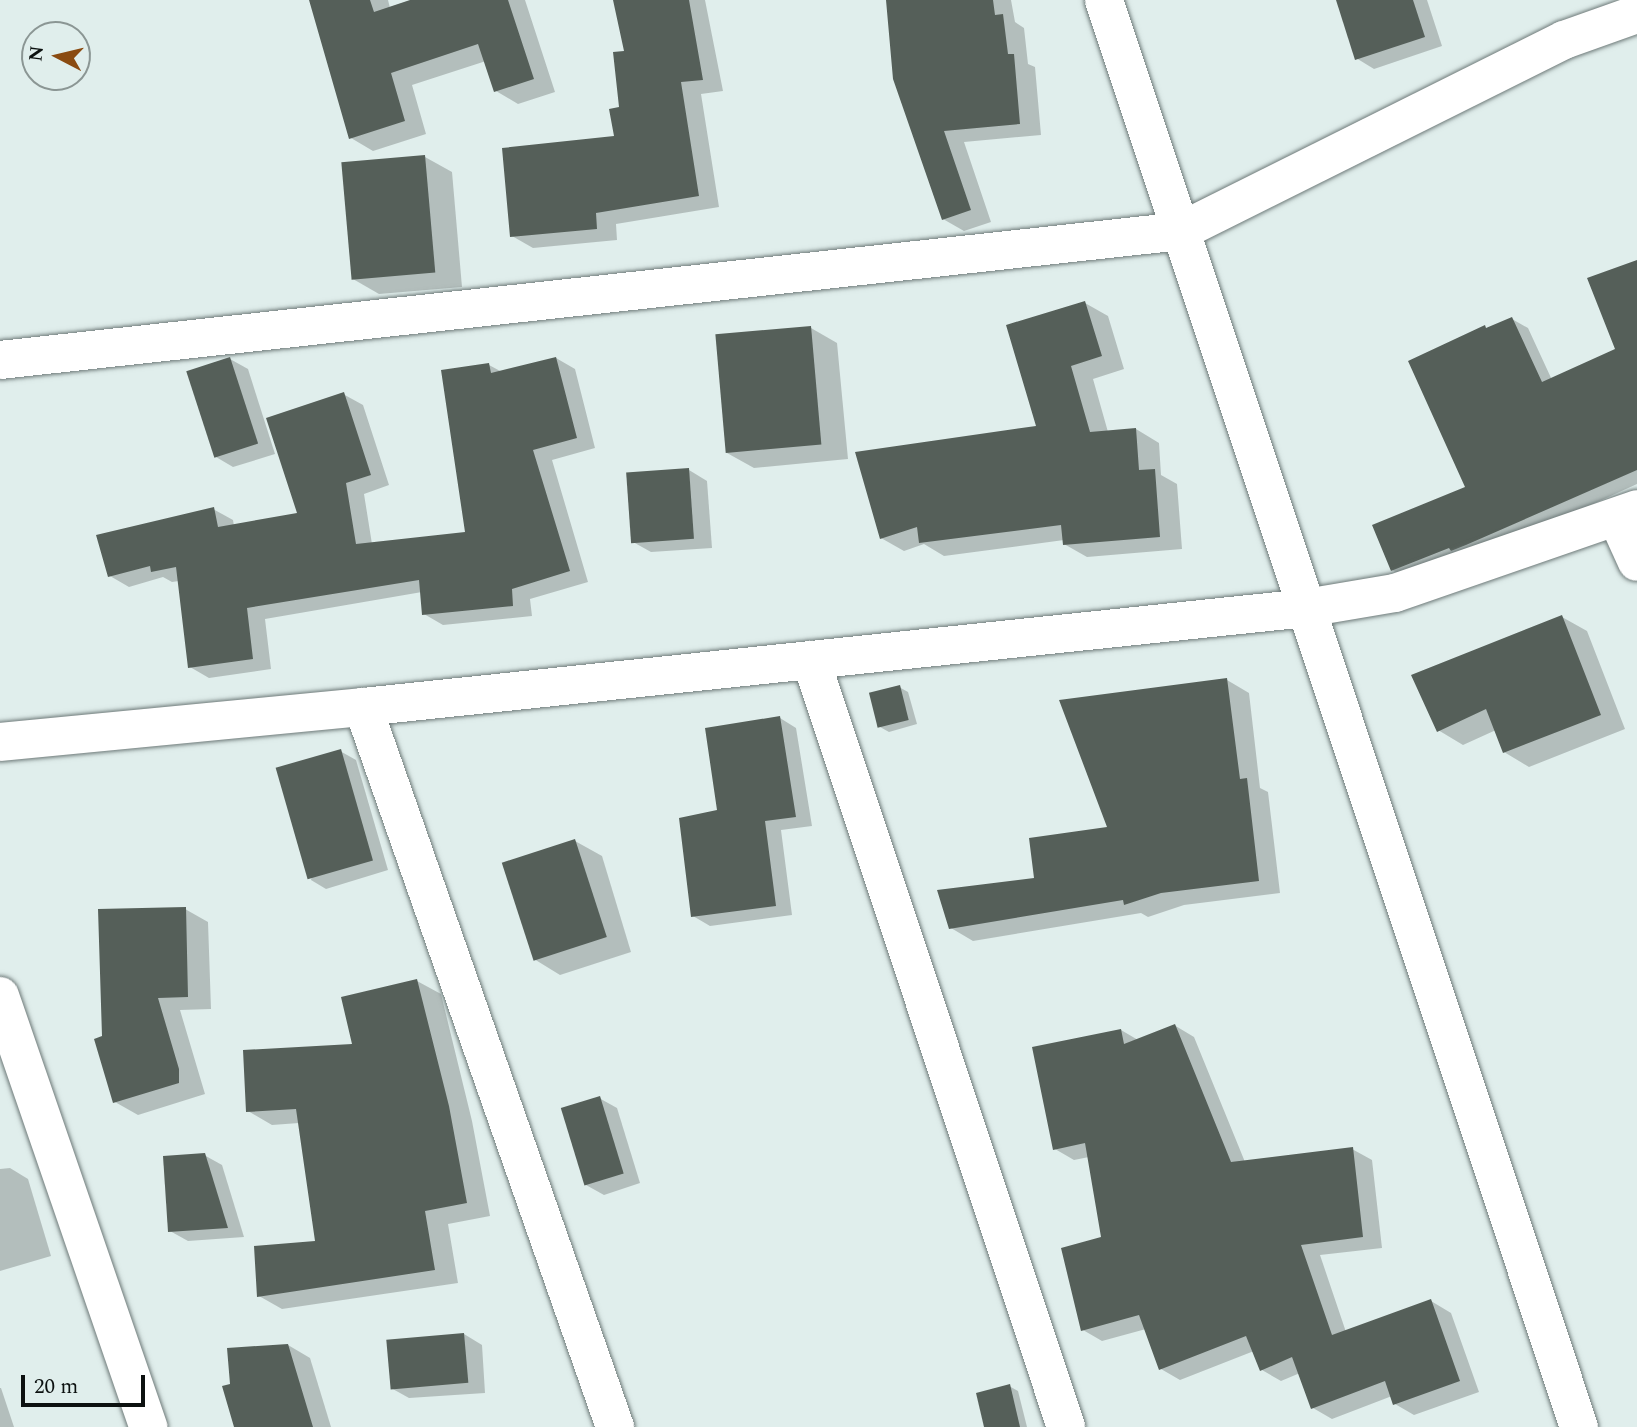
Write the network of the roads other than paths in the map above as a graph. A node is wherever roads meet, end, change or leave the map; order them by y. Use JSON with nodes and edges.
{"nodes":[{"id":1,"x":1104,"y":0,"type":"edge"},
{"id":2,"x":1637,"y":14,"type":"edge"},
{"id":3,"x":1181,"y":231,"type":"junction"},
{"id":4,"x":0,"y":360,"type":"edge"},
{"id":5,"x":1627,"y":514,"type":"edge"},
{"id":6,"x":1637,"y":562,"type":"edge"},
{"id":7,"x":1306,"y":608,"type":"junction"},
{"id":8,"x":811,"y":660,"type":"junction"},
{"id":9,"x":363,"y":707,"type":"junction"},
{"id":10,"x":0,"y":742,"type":"edge"},
{"id":11,"x":0,"y":996,"type":"edge"},
{"id":12,"x":148,"y":1427,"type":"edge"},
{"id":13,"x":615,"y":1427,"type":"edge"},
{"id":14,"x":1066,"y":1427,"type":"edge"},
{"id":15,"x":1579,"y":1427,"type":"edge"}],
"edges":[{"from":1,"to":3,"type":"street"},
{"from":2,"to":3,"type":"street"},
{"from":3,"to":4,"type":"street"},
{"from":3,"to":7,"type":"street"},
{"from":5,"to":6,"type":"street"},
{"from":5,"to":7,"type":"street"},
{"from":7,"to":8,"type":"street"},
{"from":7,"to":15,"type":"street"},
{"from":8,"to":9,"type":"street"},
{"from":8,"to":14,"type":"street"},
{"from":9,"to":10,"type":"street"},
{"from":9,"to":13,"type":"street"},
{"from":11,"to":12,"type":"street"}]}
